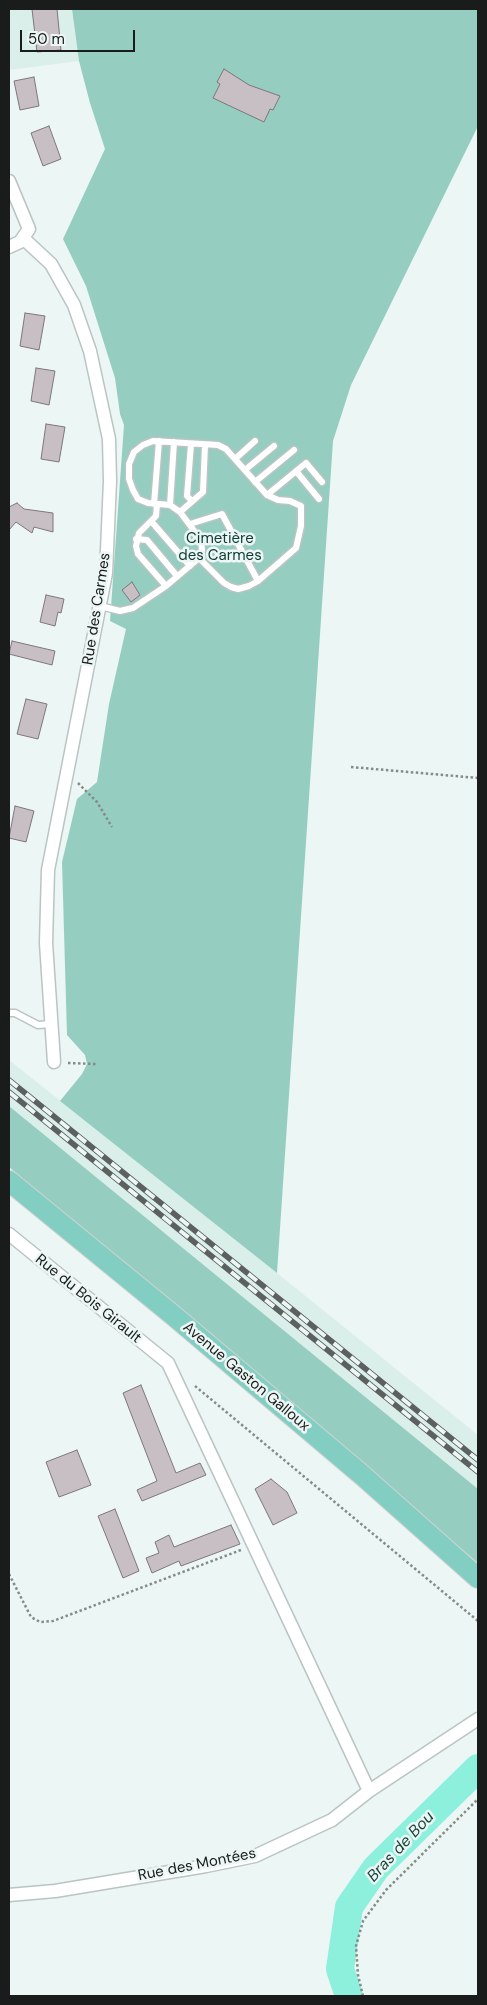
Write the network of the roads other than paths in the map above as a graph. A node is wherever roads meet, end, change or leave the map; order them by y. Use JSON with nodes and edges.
{"nodes":[{"id":1,"x":9,"y":181,"type":"edge"},
{"id":2,"x":23,"y":238,"type":"junction"},
{"id":3,"x":9,"y":247,"type":"edge"},
{"id":4,"x":159,"y":441,"type":"junction"},
{"id":5,"x":174,"y":442,"type":"junction"},
{"id":6,"x":255,"y":442,"type":"dead end"},
{"id":7,"x":190,"y":444,"type":"junction"},
{"id":8,"x":206,"y":445,"type":"junction"},
{"id":9,"x":274,"y":446,"type":"dead end"},
{"id":10,"x":294,"y":450,"type":"dead end"},
{"id":11,"x":235,"y":458,"type":"junction"},
{"id":12,"x":245,"y":470,"type":"junction"},
{"id":13,"x":296,"y":471,"type":"junction"},
{"id":14,"x":256,"y":482,"type":"junction"},
{"id":15,"x":322,"y":482,"type":"dead end"},
{"id":16,"x":267,"y":495,"type":"junction"},
{"id":17,"x":319,"y":499,"type":"dead end"},
{"id":18,"x":192,"y":501,"type":"junction"},
{"id":19,"x":156,"y":504,"type":"junction"},
{"id":20,"x":170,"y":505,"type":"junction"},
{"id":21,"x":180,"y":512,"type":"junction"},
{"id":22,"x":151,"y":521,"type":"junction"},
{"id":23,"x":190,"y":524,"type":"junction"},
{"id":24,"x":136,"y":539,"type":"junction"},
{"id":25,"x":199,"y":558,"type":"junction"},
{"id":26,"x":190,"y":566,"type":"junction"},
{"id":27,"x":178,"y":576,"type":"junction"},
{"id":28,"x":258,"y":581,"type":"junction"},
{"id":29,"x":166,"y":586,"type":"junction"},
{"id":30,"x":100,"y":606,"type":"junction"},
{"id":31,"x":9,"y":1013,"type":"edge"},
{"id":32,"x":51,"y":1024,"type":"junction"},
{"id":33,"x":54,"y":1062,"type":"road end"},
{"id":34,"x":9,"y":1181,"type":"edge"},
{"id":35,"x":9,"y":1234,"type":"edge"},
{"id":36,"x":478,"y":1578,"type":"edge"},
{"id":37,"x":478,"y":1719,"type":"edge"},
{"id":38,"x":369,"y":1791,"type":"junction"},
{"id":39,"x":9,"y":1895,"type":"edge"}],
"edges":[{"from":1,"to":2,"type":"street"},
{"from":2,"to":3,"type":"street"},
{"from":2,"to":30,"type":"street","name":"Rue des Carmes"},
{"from":4,"to":5,"type":"lane"},
{"from":4,"to":19,"type":"lane"},
{"from":4,"to":19,"type":"lane"},
{"from":5,"to":7,"type":"lane"},
{"from":5,"to":20,"type":"lane"},
{"from":6,"to":11,"type":"lane"},
{"from":7,"to":8,"type":"lane"},
{"from":7,"to":18,"type":"lane"},
{"from":8,"to":11,"type":"lane"},
{"from":8,"to":18,"type":"lane"},
{"from":9,"to":12,"type":"lane"},
{"from":10,"to":14,"type":"lane"},
{"from":11,"to":12,"type":"lane"},
{"from":12,"to":14,"type":"lane"},
{"from":13,"to":15,"type":"lane"},
{"from":13,"to":16,"type":"lane"},
{"from":13,"to":17,"type":"lane"},
{"from":14,"to":16,"type":"lane"},
{"from":16,"to":28,"type":"lane"},
{"from":18,"to":21,"type":"lane"},
{"from":19,"to":20,"type":"lane"},
{"from":19,"to":22,"type":"lane"},
{"from":20,"to":21,"type":"lane"},
{"from":21,"to":23,"type":"lane"},
{"from":22,"to":24,"type":"lane"},
{"from":22,"to":26,"type":"lane"},
{"from":23,"to":25,"type":"lane"},
{"from":23,"to":28,"type":"lane"},
{"from":24,"to":27,"type":"lane"},
{"from":24,"to":29,"type":"lane"},
{"from":25,"to":26,"type":"lane"},
{"from":25,"to":28,"type":"lane"},
{"from":26,"to":27,"type":"lane"},
{"from":27,"to":29,"type":"lane"},
{"from":29,"to":30,"type":"lane"},
{"from":30,"to":32,"type":"street","name":"Rue des Carmes"},
{"from":31,"to":32,"type":"lane"},
{"from":32,"to":33,"type":"street","name":"Rue des Carmes"},
{"from":34,"to":36,"type":"main road","name":"Avenue Gaston Galloux"},
{"from":35,"to":38,"type":"street","name":"Rue du Bois Girault"},
{"from":37,"to":38,"type":"street","name":"Rue des Montées"},
{"from":38,"to":39,"type":"street","name":"Rue des Montées"}]}
